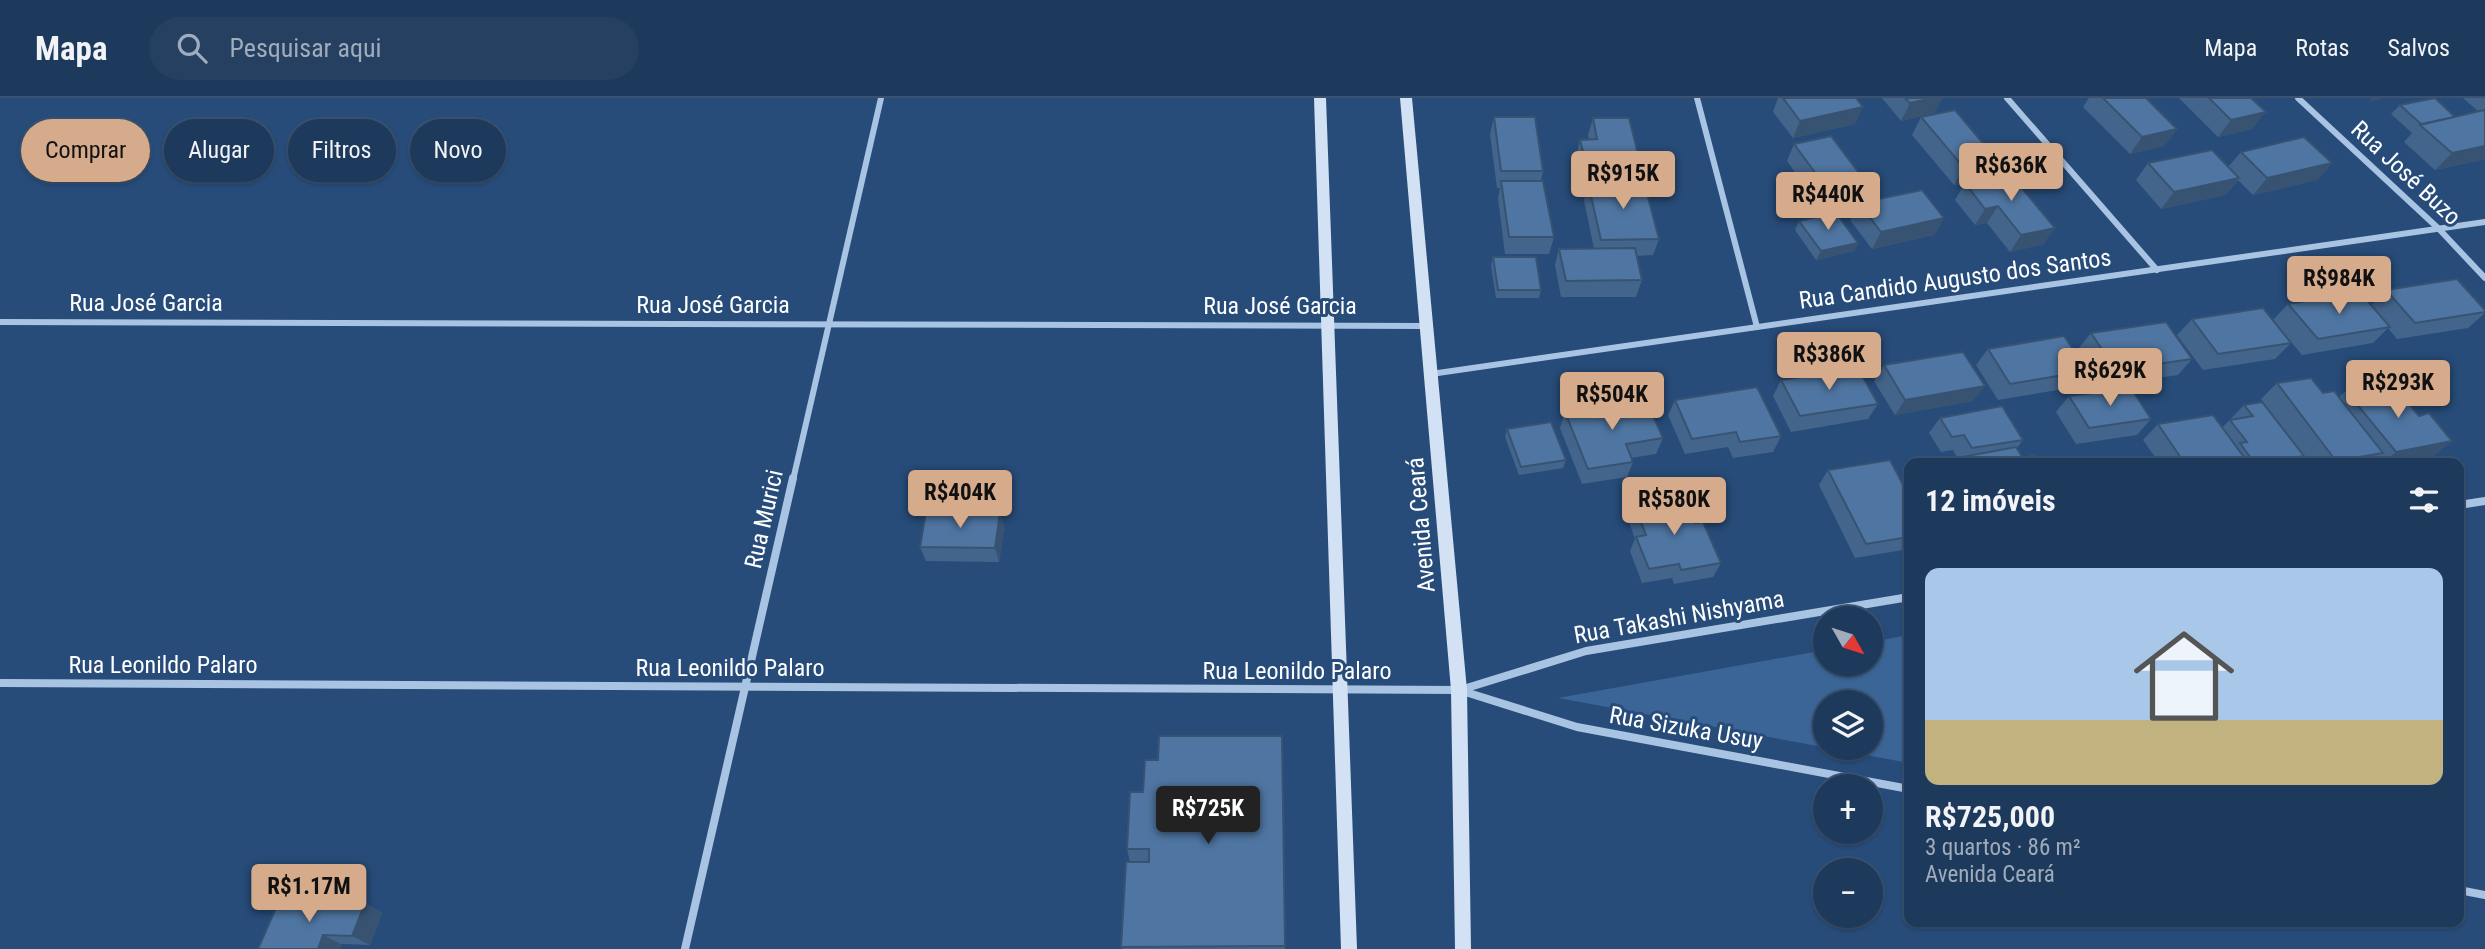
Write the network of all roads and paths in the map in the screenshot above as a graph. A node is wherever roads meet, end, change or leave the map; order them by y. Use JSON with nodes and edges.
{"nodes":[{"id":1,"x":881,"y":98,"type":"edge"},
{"id":2,"x":1320,"y":98,"type":"edge"},
{"id":3,"x":1406,"y":98,"type":"edge"},
{"id":4,"x":1697,"y":98,"type":"edge"},
{"id":5,"x":2007,"y":98,"type":"edge"},
{"id":6,"x":2298,"y":98,"type":"edge"},
{"id":7,"x":2485,"y":222,"type":"edge"},
{"id":8,"x":2439,"y":229,"type":"junction"},
{"id":9,"x":2157,"y":270,"type":"junction"},
{"id":10,"x":2485,"y":278,"type":"edge"},
{"id":11,"x":0,"y":322,"type":"edge"},
{"id":12,"x":829,"y":324,"type":"junction"},
{"id":13,"x":1327,"y":326,"type":"junction"},
{"id":14,"x":1427,"y":326,"type":"junction"},
{"id":15,"x":1757,"y":327,"type":"junction"},
{"id":16,"x":1431,"y":374,"type":"junction"},
{"id":17,"x":2485,"y":501,"type":"edge"},
{"id":18,"x":2464,"y":504,"type":"edge"},
{"id":19,"x":1904,"y":598,"type":"edge"},
{"id":20,"x":0,"y":683,"type":"edge"},
{"id":21,"x":745,"y":687,"type":"junction"},
{"id":22,"x":1340,"y":690,"type":"junction"},
{"id":23,"x":1459,"y":690,"type":"junction"},
{"id":24,"x":1904,"y":788,"type":"edge"},
{"id":25,"x":2464,"y":891,"type":"edge"},
{"id":26,"x":2485,"y":895,"type":"edge"},
{"id":27,"x":685,"y":949,"type":"edge"},
{"id":28,"x":1349,"y":949,"type":"edge"},
{"id":29,"x":1463,"y":949,"type":"edge"}],
"edges":[{"from":1,"to":12,"type":"street","name":"Rua Murici"},
{"from":2,"to":13,"type":"street"},
{"from":3,"to":14,"type":"street","name":"Avenida Ceará"},
{"from":4,"to":15,"type":"street"},
{"from":5,"to":9,"type":"street"},
{"from":6,"to":8,"type":"street","name":"Rua José Buzo"},
{"from":7,"to":8,"type":"street","name":"Rua Candido Augusto dos Santos"},
{"from":8,"to":9,"type":"street","name":"Rua Candido Augusto dos Santos"},
{"from":8,"to":10,"type":"street","name":"Rua José Buzo"},
{"from":9,"to":15,"type":"street","name":"Rua Candido Augusto dos Santos"},
{"from":11,"to":12,"type":"street","name":"Rua José Garcia"},
{"from":12,"to":13,"type":"street","name":"Rua José Garcia"},
{"from":12,"to":21,"type":"street","name":"Rua Murici"},
{"from":13,"to":14,"type":"street","name":"Rua José Garcia"},
{"from":13,"to":22,"type":"street"},
{"from":14,"to":16,"type":"street","name":"Avenida Ceará"},
{"from":15,"to":16,"type":"street","name":"Rua Candido Augusto dos Santos"},
{"from":16,"to":23,"type":"street","name":"Avenida Ceará"},
{"from":17,"to":18,"type":"street"},
{"from":19,"to":23,"type":"street","name":"Rua Takashi Nishyama"},
{"from":20,"to":21,"type":"street","name":"Rua Leonildo Palaro"},
{"from":21,"to":22,"type":"street","name":"Rua Leonildo Palaro"},
{"from":21,"to":27,"type":"street","name":"Rua Murici"},
{"from":22,"to":23,"type":"street","name":"Rua Leonildo Palaro"},
{"from":22,"to":28,"type":"street"},
{"from":23,"to":24,"type":"street","name":"Rua Sizuka Usuy"},
{"from":23,"to":29,"type":"street","name":"Avenida Ceará"},
{"from":25,"to":26,"type":"street"}]}
